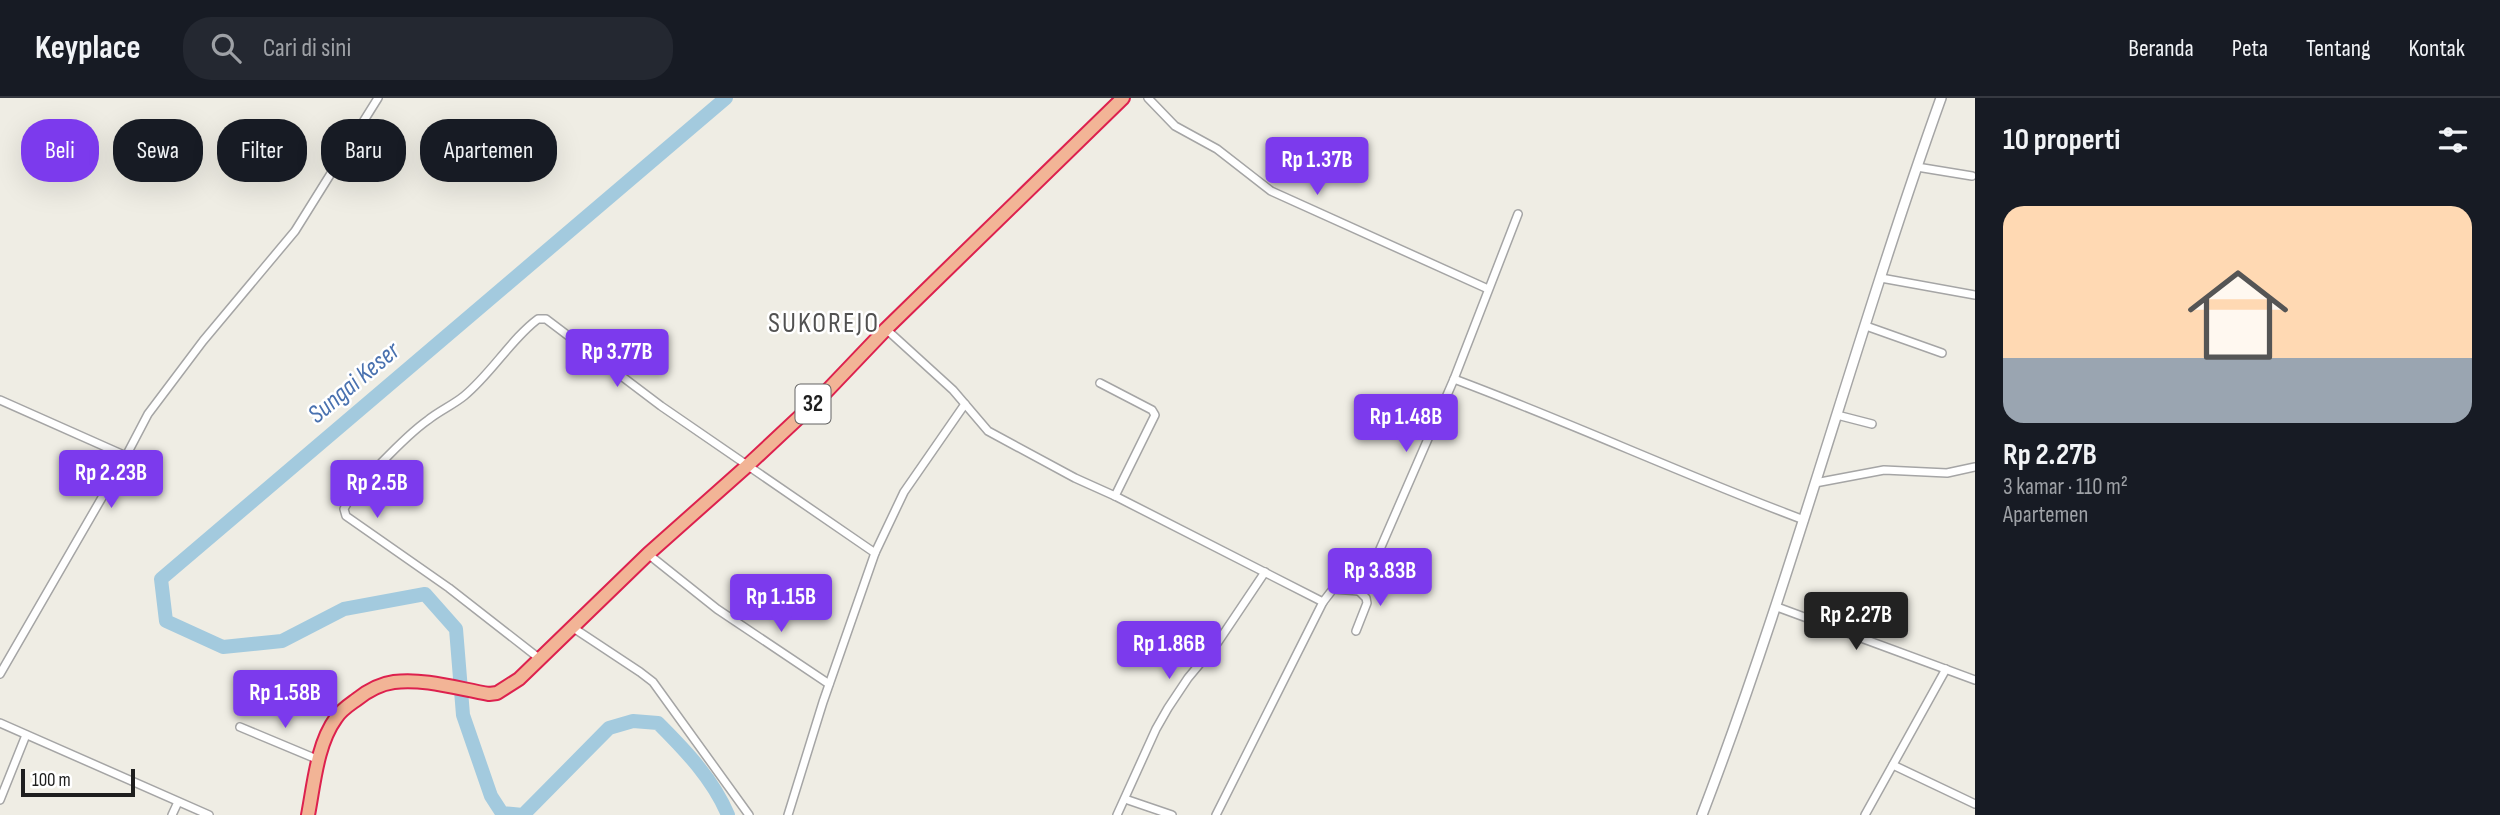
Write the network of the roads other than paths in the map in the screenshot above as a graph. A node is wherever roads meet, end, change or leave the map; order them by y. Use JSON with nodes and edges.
{"nodes":[{"id":1,"x":378,"y":98,"type":"edge"},
{"id":2,"x":1123,"y":98,"type":"edge"},
{"id":3,"x":1148,"y":98,"type":"edge"},
{"id":4,"x":1941,"y":98,"type":"edge"},
{"id":5,"x":1917,"y":167,"type":"junction"},
{"id":6,"x":1972,"y":176,"type":"dead end"},
{"id":7,"x":1518,"y":214,"type":"dead end"},
{"id":8,"x":1881,"y":278,"type":"junction"},
{"id":9,"x":1489,"y":289,"type":"junction"},
{"id":10,"x":1975,"y":295,"type":"edge"},
{"id":11,"x":1866,"y":326,"type":"junction"},
{"id":12,"x":886,"y":329,"type":"junction"},
{"id":13,"x":1942,"y":353,"type":"dead end"},
{"id":14,"x":1454,"y":379,"type":"junction"},
{"id":15,"x":1100,"y":383,"type":"dead end"},
{"id":16,"x":0,"y":400,"type":"edge"},
{"id":17,"x":965,"y":404,"type":"junction"},
{"id":18,"x":1837,"y":415,"type":"junction"},
{"id":19,"x":1872,"y":424,"type":"dead end"},
{"id":20,"x":126,"y":456,"type":"junction"},
{"id":21,"x":747,"y":467,"type":"junction"},
{"id":22,"x":1975,"y":467,"type":"edge"},
{"id":23,"x":1815,"y":483,"type":"junction"},
{"id":24,"x":1115,"y":496,"type":"junction"},
{"id":25,"x":1804,"y":520,"type":"junction"},
{"id":26,"x":875,"y":553,"type":"junction"},
{"id":27,"x":648,"y":554,"type":"junction"},
{"id":28,"x":1265,"y":572,"type":"junction"},
{"id":29,"x":1359,"y":591,"type":"junction"},
{"id":30,"x":1323,"y":602,"type":"junction"},
{"id":31,"x":1777,"y":607,"type":"junction"},
{"id":32,"x":571,"y":627,"type":"junction"},
{"id":33,"x":1356,"y":631,"type":"dead end"},
{"id":34,"x":540,"y":659,"type":"junction"},
{"id":35,"x":1946,"y":669,"type":"junction"},
{"id":36,"x":0,"y":674,"type":"edge"},
{"id":37,"x":1975,"y":680,"type":"edge"},
{"id":38,"x":829,"y":684,"type":"junction"},
{"id":39,"x":0,"y":723,"type":"edge"},
{"id":40,"x":240,"y":727,"type":"dead end"},
{"id":41,"x":26,"y":735,"type":"junction"},
{"id":42,"x":319,"y":760,"type":"junction"},
{"id":43,"x":1893,"y":765,"type":"junction"},
{"id":44,"x":1125,"y":799,"type":"junction"},
{"id":45,"x":0,"y":800,"type":"edge"},
{"id":46,"x":178,"y":802,"type":"junction"},
{"id":47,"x":1975,"y":804,"type":"edge"},
{"id":48,"x":172,"y":815,"type":"edge"},
{"id":49,"x":209,"y":815,"type":"edge"},
{"id":50,"x":308,"y":815,"type":"edge"},
{"id":51,"x":749,"y":815,"type":"edge"},
{"id":52,"x":788,"y":815,"type":"edge"},
{"id":53,"x":1117,"y":815,"type":"edge"},
{"id":54,"x":1172,"y":815,"type":"edge"},
{"id":55,"x":1216,"y":815,"type":"edge"},
{"id":56,"x":1702,"y":815,"type":"edge"},
{"id":57,"x":1865,"y":815,"type":"edge"}],
"edges":[{"from":1,"to":20,"type":"street"},
{"from":2,"to":12,"type":"highway","number":"32"},
{"from":3,"to":9,"type":"street"},
{"from":4,"to":5,"type":"street"},
{"from":5,"to":6,"type":"street"},
{"from":5,"to":8,"type":"street"},
{"from":7,"to":9,"type":"street"},
{"from":8,"to":10,"type":"street"},
{"from":8,"to":11,"type":"street"},
{"from":9,"to":14,"type":"street"},
{"from":11,"to":13,"type":"street"},
{"from":11,"to":18,"type":"street"},
{"from":12,"to":17,"type":"street"},
{"from":12,"to":21,"type":"highway","number":"32"},
{"from":14,"to":25,"type":"street"},
{"from":14,"to":29,"type":"street"},
{"from":15,"to":24,"type":"street"},
{"from":16,"to":20,"type":"street"},
{"from":17,"to":24,"type":"street"},
{"from":17,"to":26,"type":"street"},
{"from":18,"to":19,"type":"street"},
{"from":18,"to":23,"type":"street"},
{"from":20,"to":36,"type":"street"},
{"from":21,"to":26,"type":"street"},
{"from":21,"to":27,"type":"highway","number":"32"},
{"from":21,"to":34,"type":"street"},
{"from":22,"to":23,"type":"street"},
{"from":23,"to":25,"type":"street"},
{"from":24,"to":28,"type":"street"},
{"from":25,"to":31,"type":"street"},
{"from":26,"to":38,"type":"street"},
{"from":27,"to":32,"type":"highway","number":"32"},
{"from":27,"to":38,"type":"street"},
{"from":28,"to":30,"type":"street"},
{"from":28,"to":44,"type":"street"},
{"from":29,"to":30,"type":"street"},
{"from":29,"to":33,"type":"street"},
{"from":30,"to":55,"type":"street"},
{"from":31,"to":35,"type":"street"},
{"from":31,"to":56,"type":"street"},
{"from":32,"to":34,"type":"highway","number":"32"},
{"from":32,"to":51,"type":"street"},
{"from":34,"to":42,"type":"highway","number":"32"},
{"from":35,"to":37,"type":"street"},
{"from":35,"to":43,"type":"street"},
{"from":38,"to":52,"type":"street"},
{"from":39,"to":41,"type":"street"},
{"from":40,"to":42,"type":"street"},
{"from":41,"to":45,"type":"street"},
{"from":41,"to":46,"type":"street"},
{"from":42,"to":50,"type":"highway","number":"32"},
{"from":43,"to":47,"type":"street"},
{"from":43,"to":57,"type":"street"},
{"from":44,"to":53,"type":"street"},
{"from":44,"to":54,"type":"street"},
{"from":46,"to":48,"type":"street"},
{"from":46,"to":49,"type":"street"}]}
